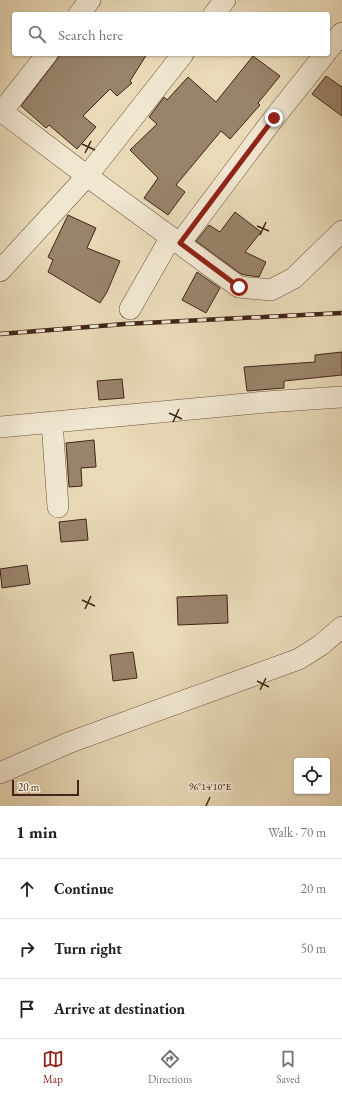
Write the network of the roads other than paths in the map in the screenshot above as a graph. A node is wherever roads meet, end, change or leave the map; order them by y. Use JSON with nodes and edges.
{"nodes":[{"id":1,"x":90,"y":0,"type":"edge"},
{"id":2,"x":225,"y":0,"type":"edge"},
{"id":3,"x":81,"y":12,"type":"edge"},
{"id":4,"x":216,"y":12,"type":"edge"},
{"id":5,"x":342,"y":33,"type":"edge"},
{"id":6,"x":330,"y":48,"type":"edge"},
{"id":7,"x":45,"y":56,"type":"edge"},
{"id":8,"x":181,"y":56,"type":"edge"},
{"id":9,"x":323,"y":56,"type":"edge"},
{"id":10,"x":1,"y":112,"type":"edge"},
{"id":11,"x":87,"y":176,"type":"junction"},
{"id":12,"x":342,"y":231,"type":"edge"},
{"id":13,"x":175,"y":240,"type":"junction"},
{"id":14,"x":0,"y":272,"type":"edge"},
{"id":15,"x":130,"y":309,"type":"dead end"},
{"id":16,"x":342,"y":397,"type":"edge"},
{"id":17,"x":52,"y":422,"type":"junction"},
{"id":18,"x":0,"y":427,"type":"edge"},
{"id":19,"x":58,"y":507,"type":"dead end"},
{"id":20,"x":342,"y":627,"type":"edge"},
{"id":21,"x":0,"y":773,"type":"edge"}],
"edges":[{"from":1,"to":3,"type":"street"},
{"from":2,"to":4,"type":"street"},
{"from":5,"to":6,"type":"street"},
{"from":7,"to":10,"type":"street"},
{"from":8,"to":11,"type":"street"},
{"from":9,"to":13,"type":"street"},
{"from":10,"to":11,"type":"street"},
{"from":11,"to":13,"type":"street"},
{"from":11,"to":14,"type":"street"},
{"from":12,"to":13,"type":"street"},
{"from":13,"to":15,"type":"street"},
{"from":16,"to":17,"type":"street"},
{"from":17,"to":18,"type":"street"},
{"from":17,"to":19,"type":"street"},
{"from":20,"to":21,"type":"street"}]}
